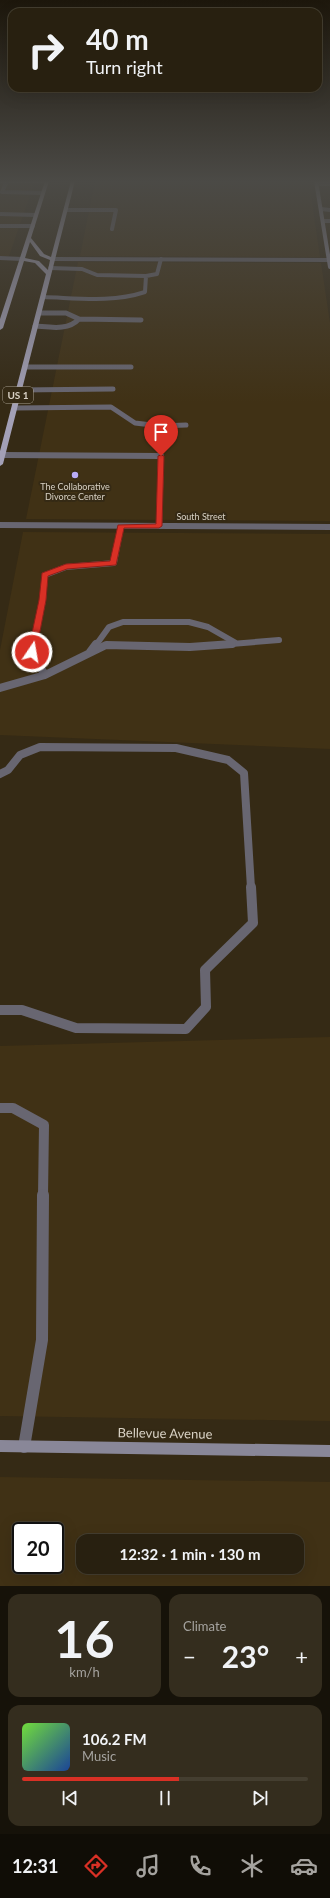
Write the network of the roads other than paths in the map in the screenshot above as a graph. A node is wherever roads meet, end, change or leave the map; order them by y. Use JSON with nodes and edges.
{"nodes":[{"id":1,"x":23,"y":255,"type":"edge"},
{"id":2,"x":42,"y":255,"type":"edge"},
{"id":3,"x":54,"y":255,"type":"edge"},
{"id":4,"x":0,"y":258,"type":"edge"},
{"id":5,"x":22,"y":258,"type":"junction"},
{"id":6,"x":53,"y":259,"type":"junction"},
{"id":7,"x":161,"y":259,"type":"junction"},
{"id":8,"x":329,"y":260,"type":"edge"},
{"id":9,"x":330,"y":267,"type":"edge"},
{"id":10,"x":50,"y":271,"type":"junction"},
{"id":11,"x":146,"y":276,"type":"junction"},
{"id":12,"x":43,"y":296,"type":"junction"},
{"id":13,"x":39,"y":314,"type":"junction"},
{"id":14,"x":79,"y":319,"type":"junction"},
{"id":15,"x":141,"y":320,"type":"dead end"},
{"id":16,"x":35,"y":326,"type":"junction"},
{"id":17,"x":0,"y":328,"type":"edge"},
{"id":18,"x":25,"y":367,"type":"junction"},
{"id":19,"x":131,"y":368,"type":"dead end"},
{"id":20,"x":113,"y":389,"type":"dead end"},
{"id":21,"x":19,"y":390,"type":"junction"},
{"id":22,"x":15,"y":408,"type":"junction"},
{"id":23,"x":186,"y":425,"type":"dead end"},
{"id":24,"x":2,"y":455,"type":"junction"},
{"id":25,"x":0,"y":464,"type":"edge"},
{"id":26,"x":0,"y":525,"type":"edge"},
{"id":27,"x":121,"y":526,"type":"junction"},
{"id":28,"x":159,"y":526,"type":"junction"},
{"id":29,"x":330,"y":527,"type":"edge"},
{"id":30,"x":279,"y":640,"type":"dead end"},
{"id":31,"x":236,"y":643,"type":"junction"},
{"id":32,"x":88,"y":654,"type":"junction"},
{"id":33,"x":45,"y":675,"type":"junction"},
{"id":34,"x":0,"y":688,"type":"edge"},
{"id":35,"x":0,"y":774,"type":"edge"},
{"id":36,"x":0,"y":1010,"type":"edge"},
{"id":37,"x":0,"y":1108,"type":"edge"},
{"id":38,"x":0,"y":1446,"type":"edge"},
{"id":39,"x":24,"y":1446,"type":"junction"},
{"id":40,"x":330,"y":1451,"type":"edge"}],
"edges":[{"from":1,"to":5,"type":"main road"},
{"from":2,"to":6,"type":"main road"},
{"from":3,"to":6,"type":"main road","number":"US 1"},
{"from":4,"to":5,"type":"street"},
{"from":5,"to":10,"type":"main road"},
{"from":5,"to":17,"type":"main road"},
{"from":6,"to":7,"type":"street"},
{"from":6,"to":10,"type":"main road","number":"US 1"},
{"from":7,"to":8,"type":"street"},
{"from":7,"to":11,"type":"street"},
{"from":8,"to":9,"type":"street"},
{"from":10,"to":11,"type":"street"},
{"from":10,"to":12,"type":"main road","number":"US 1"},
{"from":11,"to":12,"type":"street"},
{"from":12,"to":13,"type":"main road","number":"US 1"},
{"from":13,"to":14,"type":"street"},
{"from":13,"to":16,"type":"main road","number":"US 1"},
{"from":14,"to":15,"type":"street"},
{"from":14,"to":16,"type":"street"},
{"from":16,"to":18,"type":"main road","number":"US 1"},
{"from":18,"to":19,"type":"street"},
{"from":18,"to":21,"type":"main road","number":"US 1"},
{"from":20,"to":21,"type":"street"},
{"from":21,"to":22,"type":"main road","number":"US 1"},
{"from":22,"to":23,"type":"street"},
{"from":22,"to":24,"type":"main road","number":"US 1"},
{"from":24,"to":25,"type":"main road","number":"US 1"},
{"from":24,"to":28,"type":"street"},
{"from":26,"to":27,"type":"street","name":"South Street"},
{"from":27,"to":28,"type":"street","name":"South Street"},
{"from":27,"to":33,"type":"street"},
{"from":28,"to":29,"type":"street","name":"South Street"},
{"from":30,"to":31,"type":"street"},
{"from":31,"to":32,"type":"street"},
{"from":31,"to":32,"type":"street"},
{"from":32,"to":33,"type":"street"},
{"from":33,"to":34,"type":"street"},
{"from":35,"to":36,"type":"street"},
{"from":37,"to":39,"type":"street"},
{"from":38,"to":39,"type":"street","name":"Bellevue Avenue"},
{"from":39,"to":40,"type":"street","name":"Bellevue Avenue"}]}
